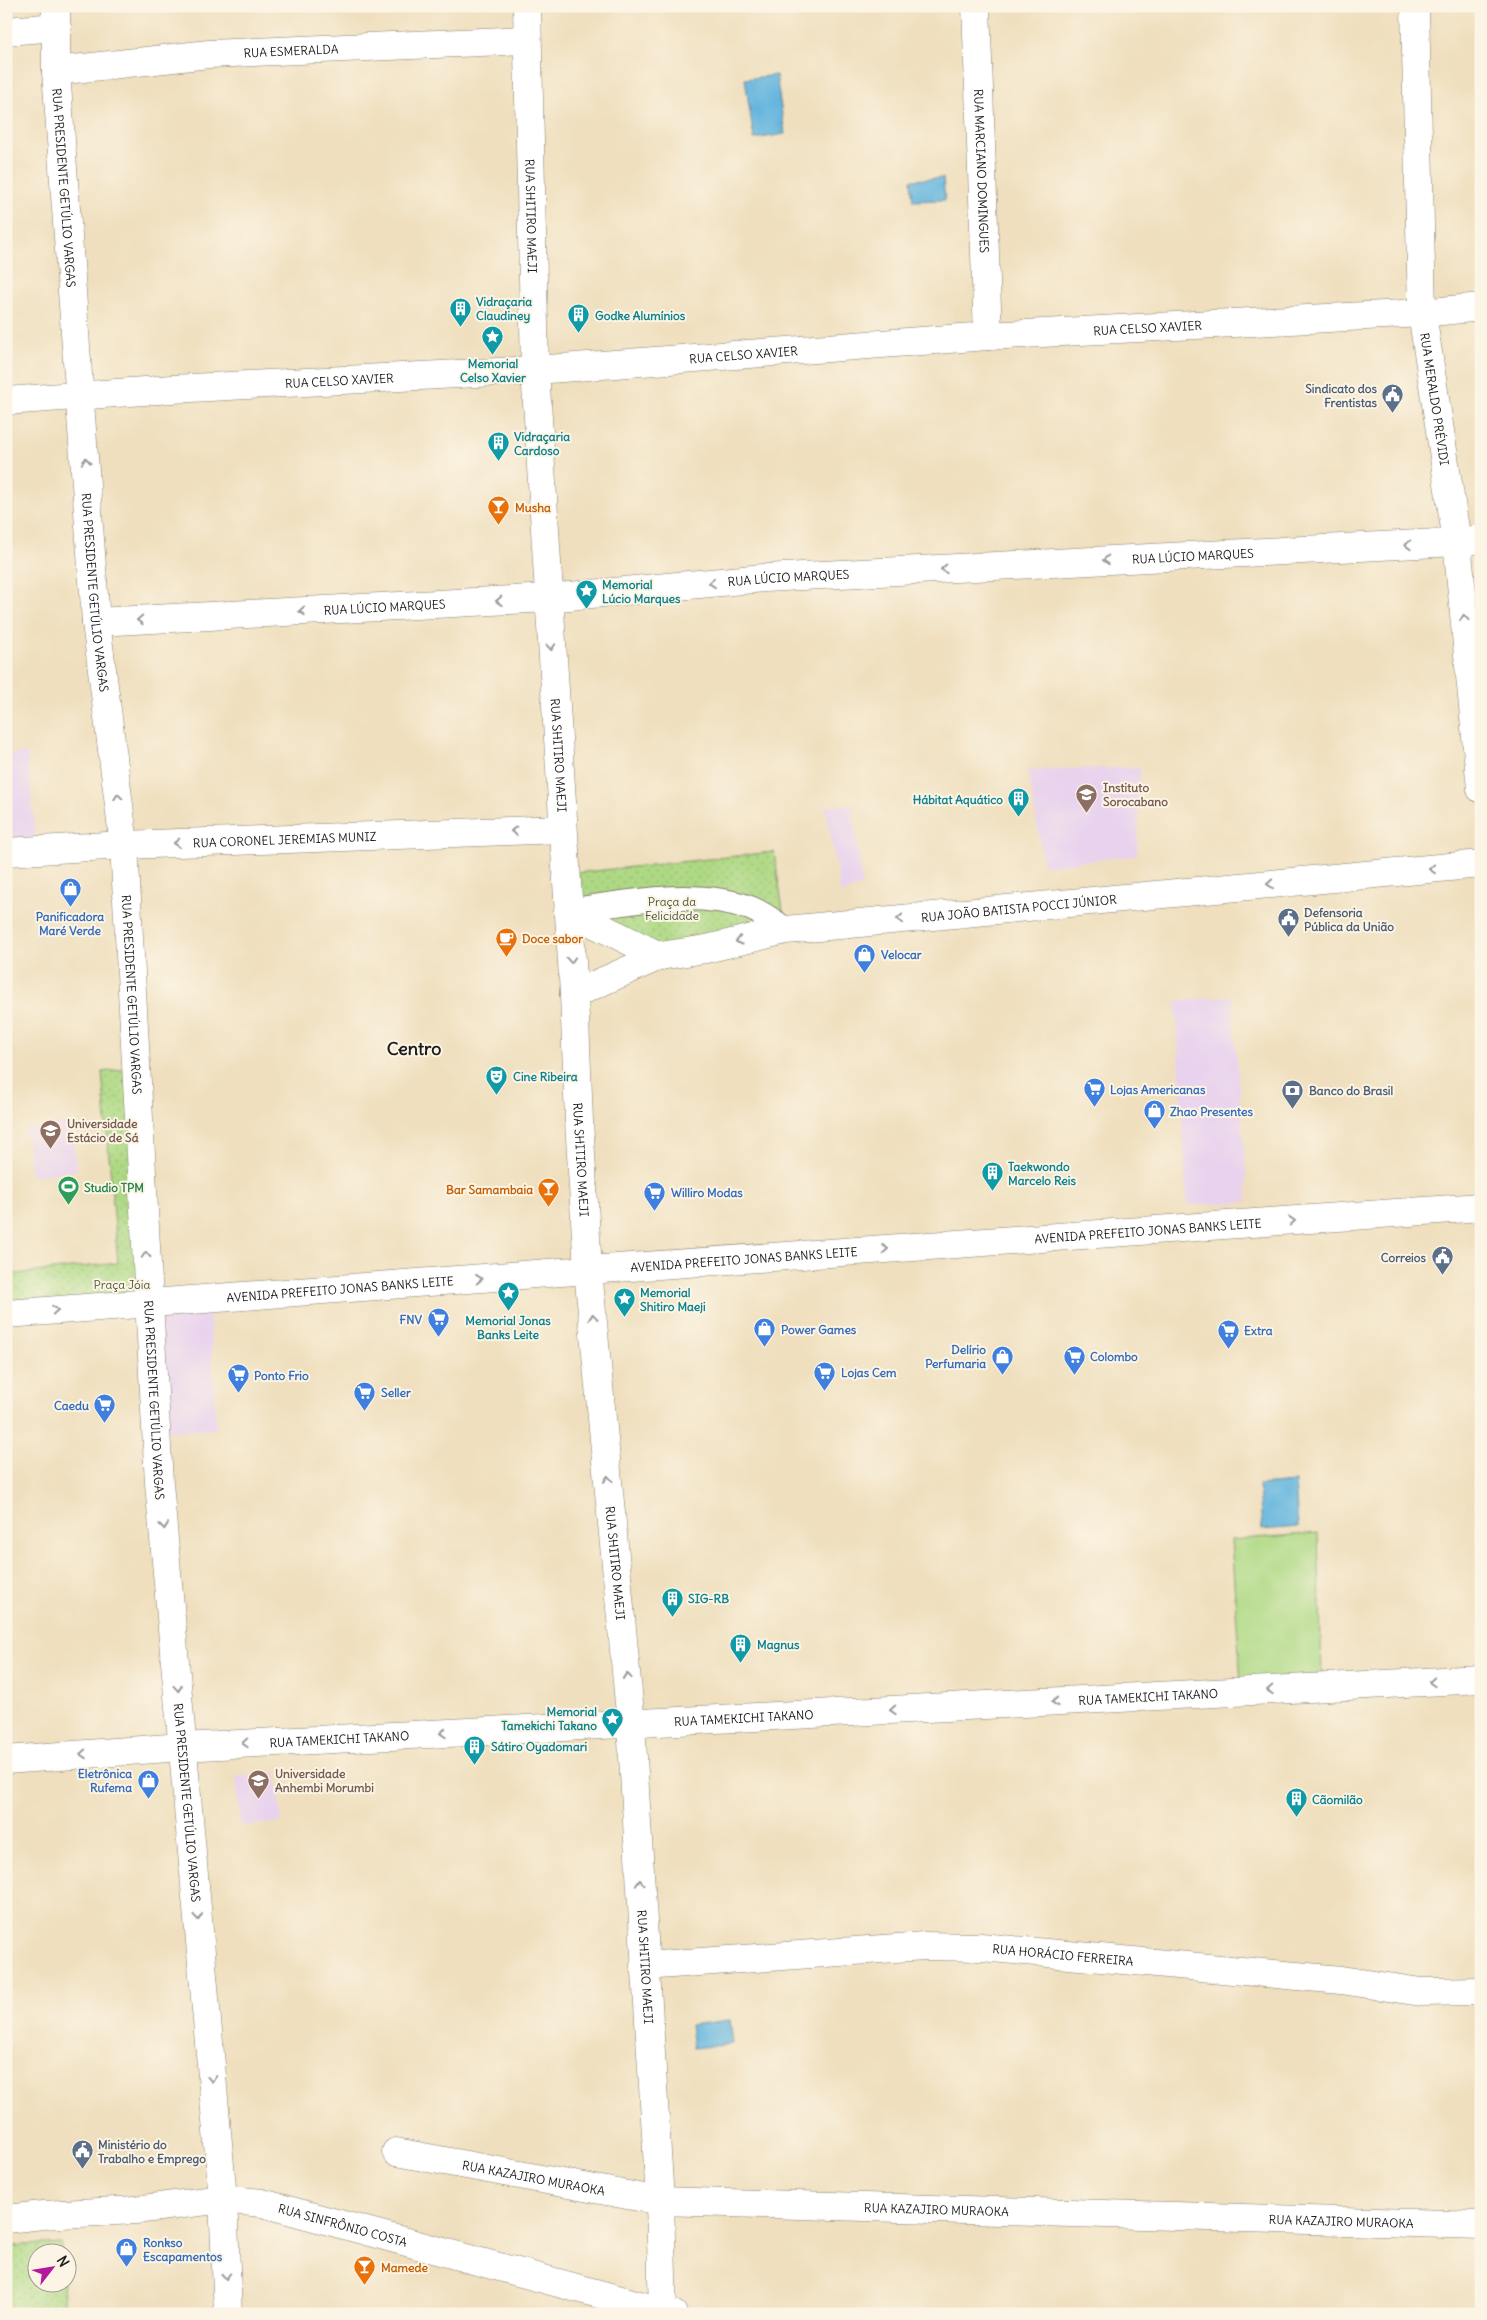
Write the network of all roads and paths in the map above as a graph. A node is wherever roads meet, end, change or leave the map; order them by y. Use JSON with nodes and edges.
{"nodes":[{"id":1,"x":527,"y":6,"type":"edge"},
{"id":2,"x":976,"y":6,"type":"edge"},
{"id":3,"x":1415,"y":6,"type":"edge"},
{"id":4,"x":56,"y":17,"type":"edge"},
{"id":5,"x":6,"y":31,"type":"edge"},
{"id":6,"x":527,"y":40,"type":"junction"},
{"id":7,"x":56,"y":71,"type":"junction"},
{"id":8,"x":1481,"y":307,"type":"edge"},
{"id":9,"x":1422,"y":313,"type":"junction"},
{"id":10,"x":988,"y":336,"type":"junction"},
{"id":11,"x":535,"y":370,"type":"junction"},
{"id":12,"x":81,"y":395,"type":"junction"},
{"id":13,"x":6,"y":401,"type":"edge"},
{"id":14,"x":1469,"y":540,"type":"edge"},
{"id":15,"x":548,"y":598,"type":"junction"},
{"id":16,"x":96,"y":622,"type":"junction"},
{"id":17,"x":1481,"y":788,"type":"edge"},
{"id":18,"x":563,"y":829,"type":"junction"},
{"id":19,"x":124,"y":845,"type":"junction"},
{"id":20,"x":6,"y":852,"type":"edge"},
{"id":21,"x":1481,"y":864,"type":"edge"},
{"id":22,"x":568,"y":911,"type":"junction"},
{"id":23,"x":786,"y":930,"type":"junction"},
{"id":24,"x":660,"y":956,"type":"junction"},
{"id":25,"x":574,"y":994,"type":"junction"},
{"id":26,"x":1481,"y":1207,"type":"edge"},
{"id":27,"x":588,"y":1270,"type":"junction"},
{"id":28,"x":148,"y":1303,"type":"junction"},
{"id":29,"x":6,"y":1314,"type":"edge"},
{"id":30,"x":1481,"y":1679,"type":"edge"},
{"id":31,"x":631,"y":1724,"type":"junction"},
{"id":32,"x":182,"y":1747,"type":"junction"},
{"id":33,"x":6,"y":1760,"type":"edge"},
{"id":34,"x":644,"y":1966,"type":"junction"},
{"id":35,"x":1481,"y":1991,"type":"edge"},
{"id":36,"x":396,"y":2152,"type":"dead end"},
{"id":37,"x":223,"y":2199,"type":"junction"},
{"id":38,"x":660,"y":2202,"type":"junction"},
{"id":39,"x":6,"y":2219,"type":"edge"},
{"id":40,"x":1481,"y":2225,"type":"edge"},
{"id":41,"x":667,"y":2313,"type":"edge"},
{"id":42,"x":228,"y":2314,"type":"edge"}],
"edges":[{"from":1,"to":6,"type":"street","name":"RUA SHITIRO MAEJI"},
{"from":2,"to":10,"type":"street","name":"RUA MARCIANO DOMINGUES"},
{"from":3,"to":9,"type":"street","name":"RUA MERALDO PRÉVIDI"},
{"from":4,"to":5,"type":"street"},
{"from":4,"to":7,"type":"street","name":"RUA PRESIDENTE GETÚLIO VARGAS"},
{"from":6,"to":7,"type":"street","name":"RUA ESMERALDA"},
{"from":6,"to":11,"type":"street","name":"RUA SHITIRO MAEJI"},
{"from":7,"to":12,"type":"street","name":"RUA PRESIDENTE GETÚLIO VARGAS"},
{"from":8,"to":9,"type":"street","name":"RUA CELSO XAVIER"},
{"from":9,"to":10,"type":"street","name":"RUA CELSO XAVIER"},
{"from":9,"to":14,"type":"street","name":"RUA MERALDO PRÉVIDI"},
{"from":10,"to":11,"type":"street","name":"RUA CELSO XAVIER"},
{"from":11,"to":12,"type":"street","name":"RUA CELSO XAVIER"},
{"from":11,"to":15,"type":"street","name":"RUA SHITIRO MAEJI"},
{"from":12,"to":13,"type":"street","name":"RUA CELSO XAVIER"},
{"from":16,"to":12,"type":"street","name":"RUA PRESIDENTE GETÚLIO VARGAS","one_way":true},
{"from":14,"to":15,"type":"street","name":"RUA LÚCIO MARQUES","one_way":true},
{"from":17,"to":14,"type":"street","name":"RUA MERALDO PRÉVIDI","one_way":true},
{"from":15,"to":16,"type":"street","name":"RUA LÚCIO MARQUES","one_way":true},
{"from":15,"to":18,"type":"street","name":"RUA SHITIRO MAEJI","one_way":true},
{"from":19,"to":16,"type":"street","name":"RUA PRESIDENTE GETÚLIO VARGAS","one_way":true},
{"from":18,"to":19,"type":"street","name":"RUA CORONEL JEREMIAS MUNIZ","one_way":true},
{"from":18,"to":22,"type":"street","name":"RUA SHITIRO MAEJI"},
{"from":19,"to":20,"type":"street","name":"RUA CORONEL JEREMIAS MUNIZ"},
{"from":28,"to":19,"type":"street","name":"RUA PRESIDENTE GETÚLIO VARGAS","one_way":true},
{"from":21,"to":23,"type":"street","name":"RUA JOÃO BATISTA POCCI JÚNIOR","one_way":true},
{"from":22,"to":23,"type":"street"},
{"from":22,"to":24,"type":"street"},
{"from":22,"to":25,"type":"street","name":"RUA SHITIRO MAEJI","one_way":true},
{"from":23,"to":24,"type":"street","name":"RUA JOÃO BATISTA POCCI JÚNIOR","one_way":true},
{"from":24,"to":25,"type":"street","name":"RUA JOÃO BATISTA POCCI JÚNIOR"},
{"from":25,"to":27,"type":"street","name":"RUA SHITIRO MAEJI"},
{"from":27,"to":26,"type":"street","name":"AVENIDA PREFEITO JONAS BANKS LEITE","one_way":true},
{"from":28,"to":27,"type":"street","name":"AVENIDA PREFEITO JONAS BANKS LEITE","one_way":true},
{"from":31,"to":27,"type":"street","name":"RUA SHITIRO MAEJI","one_way":true},
{"from":29,"to":28,"type":"street","name":"AVENIDA PREFEITO JONAS BANKS LEITE","one_way":true},
{"from":28,"to":32,"type":"street","name":"RUA PRESIDENTE GETÚLIO VARGAS","one_way":true},
{"from":30,"to":31,"type":"street","name":"RUA TAMEKICHI TAKANO","one_way":true},
{"from":31,"to":32,"type":"street","name":"RUA TAMEKICHI TAKANO","one_way":true},
{"from":34,"to":31,"type":"street","name":"RUA SHITIRO MAEJI","one_way":true},
{"from":32,"to":33,"type":"street","name":"RUA TAMEKICHI TAKANO","one_way":true},
{"from":32,"to":37,"type":"street","name":"RUA PRESIDENTE GETÚLIO VARGAS","one_way":true},
{"from":34,"to":35,"type":"street","name":"RUA HORÁCIO FERREIRA"},
{"from":34,"to":38,"type":"street","name":"RUA SHITIRO MAEJI"},
{"from":36,"to":38,"type":"street","name":"RUA KAZAJIRO MURAOKA"},
{"from":37,"to":39,"type":"street","name":"RUA SINFRÔNIO COSTA"},
{"from":37,"to":41,"type":"street","name":"RUA SINFRÔNIO COSTA"},
{"from":37,"to":42,"type":"street","name":"RUA PRESIDENTE GETÚLIO VARGAS","one_way":true},
{"from":38,"to":40,"type":"street","name":"RUA KAZAJIRO MURAOKA"},
{"from":38,"to":41,"type":"street","name":"RUA SHITIRO MAEJI"}]}
